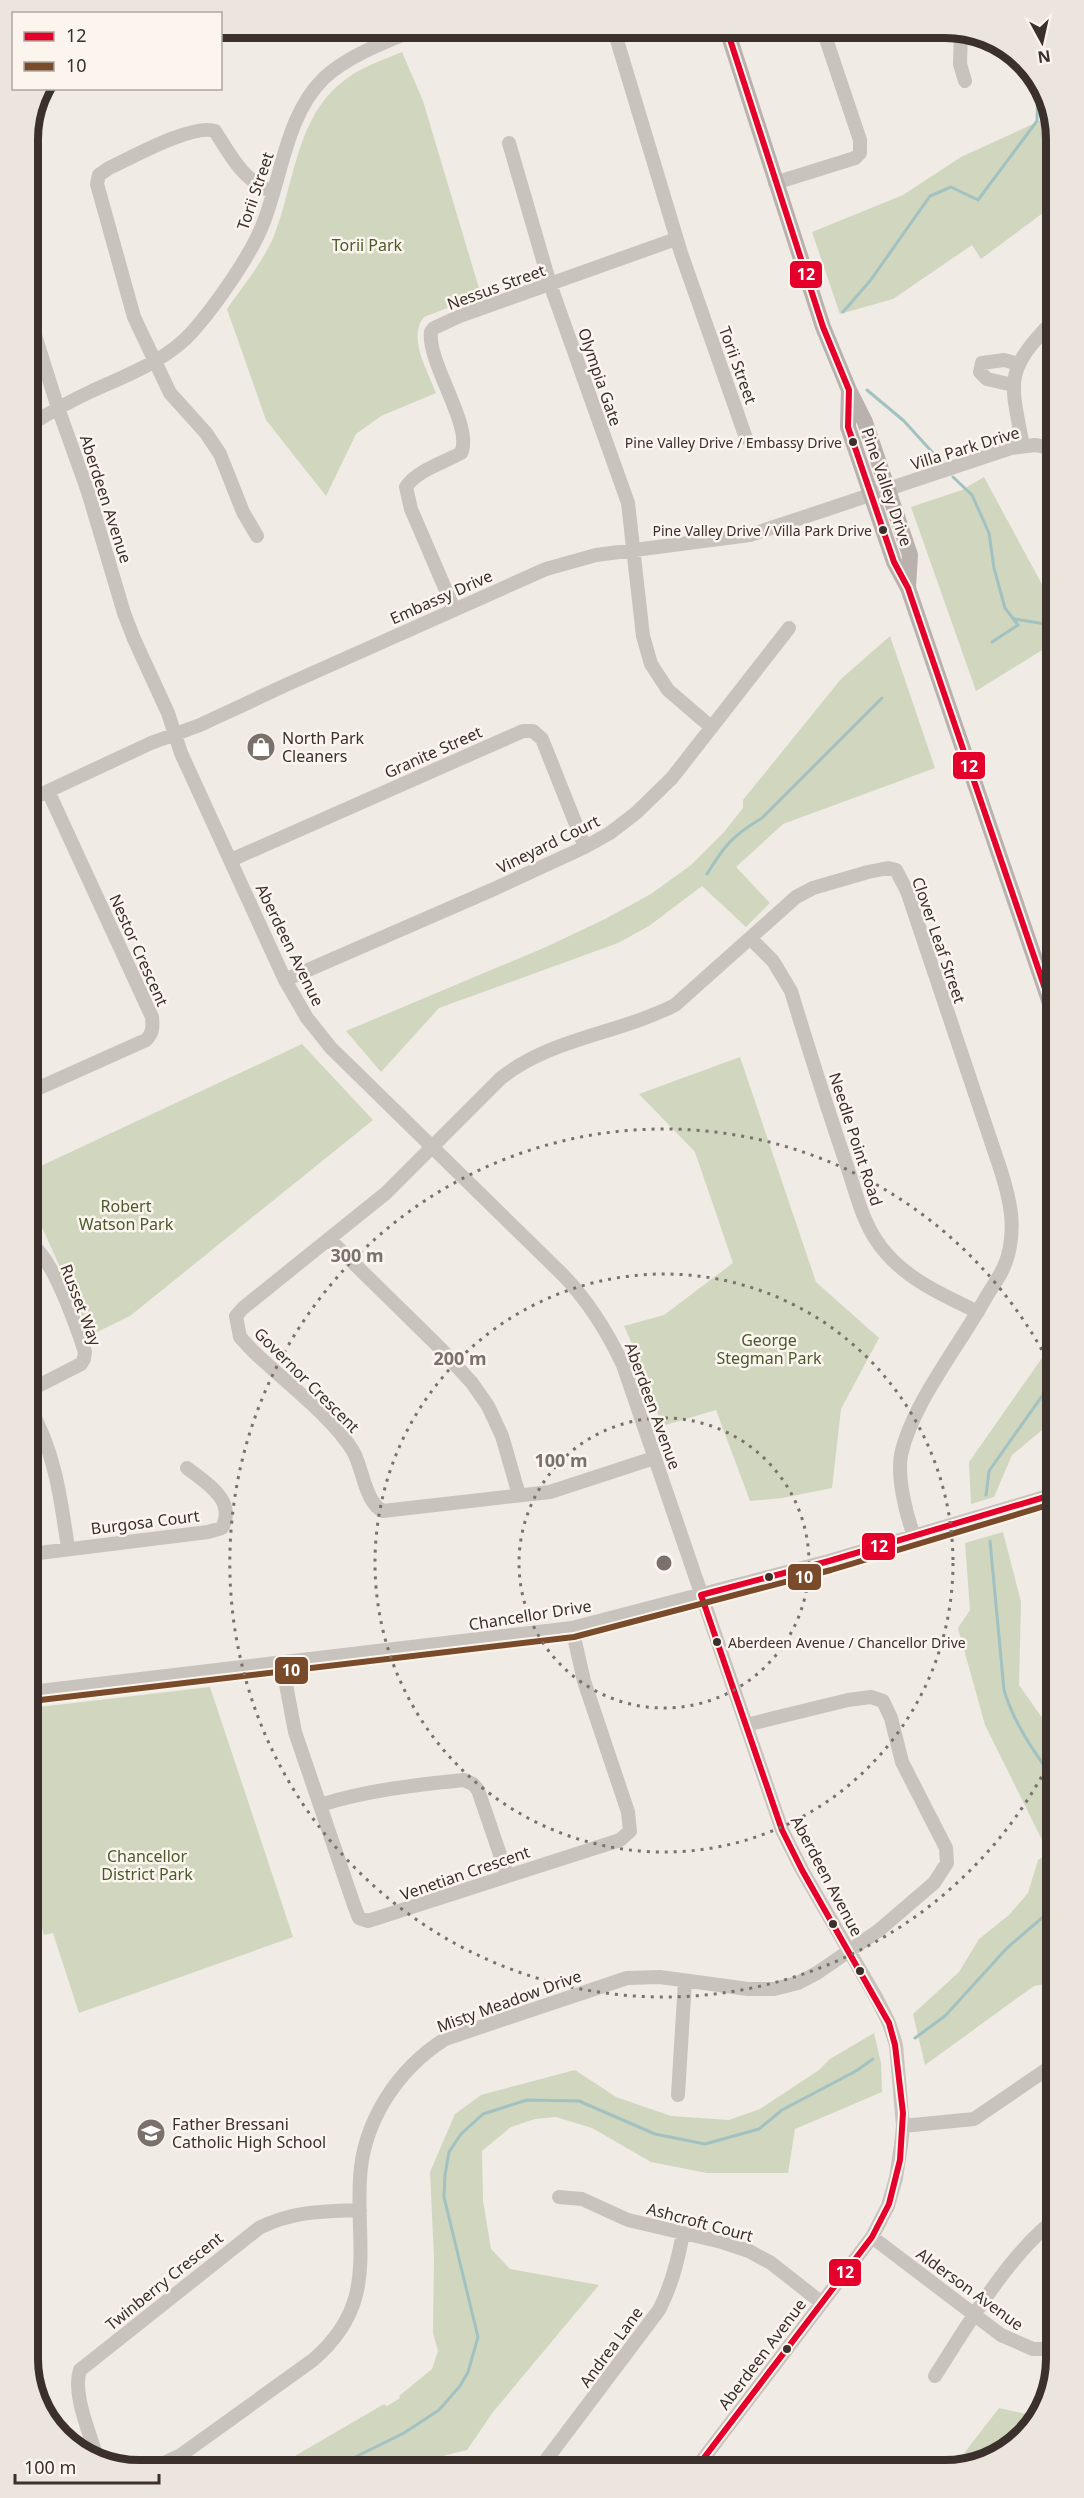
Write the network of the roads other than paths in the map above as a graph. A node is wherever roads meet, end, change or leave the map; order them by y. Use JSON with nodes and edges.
{"nodes":[{"id":1,"x":398,"y":38,"type":"edge"},
{"id":2,"x":616,"y":38,"type":"edge"},
{"id":3,"x":730,"y":38,"type":"edge"},
{"id":4,"x":826,"y":38,"type":"edge"},
{"id":5,"x":961,"y":39,"type":"edge"},
{"id":6,"x":965,"y":81,"type":"dead end"},
{"id":7,"x":509,"y":142,"type":"dead end"},
{"id":8,"x":776,"y":183,"type":"junction"},
{"id":9,"x":273,"y":192,"type":"junction"},
{"id":10,"x":676,"y":239,"type":"junction"},
{"id":11,"x":550,"y":284,"type":"junction"},
{"id":12,"x":1046,"y":328,"type":"edge"},
{"id":13,"x":38,"y":345,"type":"edge"},
{"id":14,"x":154,"y":360,"type":"junction"},
{"id":15,"x":1019,"y":364,"type":"junction"},
{"id":16,"x":1012,"y":385,"type":"junction"},
{"id":17,"x":849,"y":390,"type":"junction"},
{"id":18,"x":58,"y":408,"type":"junction"},
{"id":19,"x":38,"y":420,"type":"edge"},
{"id":20,"x":746,"y":438,"type":"dead end"},
{"id":21,"x":1023,"y":446,"type":"junction"},
{"id":22,"x":1046,"y":448,"type":"edge"},
{"id":23,"x":888,"y":490,"type":"junction"},
{"id":24,"x":872,"y":496,"type":"junction"},
{"id":25,"x":257,"y":536,"type":"dead end"},
{"id":26,"x":633,"y":550,"type":"junction"},
{"id":27,"x":908,"y":588,"type":"junction"},
{"id":28,"x":454,"y":609,"type":"junction"},
{"id":29,"x":789,"y":628,"type":"dead end"},
{"id":30,"x":711,"y":727,"type":"junction"},
{"id":31,"x":175,"y":734,"type":"junction"},
{"id":32,"x":48,"y":791,"type":"junction"},
{"id":33,"x":38,"y":796,"type":"edge"},
{"id":34,"x":585,"y":847,"type":"junction"},
{"id":35,"x":231,"y":860,"type":"junction"},
{"id":36,"x":750,"y":938,"type":"junction"},
{"id":37,"x":285,"y":980,"type":"junction"},
{"id":38,"x":1046,"y":992,"type":"edge"},
{"id":39,"x":38,"y":1088,"type":"edge"},
{"id":40,"x":433,"y":1148,"type":"junction"},
{"id":41,"x":329,"y":1239,"type":"junction"},
{"id":42,"x":38,"y":1250,"type":"edge"},
{"id":43,"x":978,"y":1312,"type":"junction"},
{"id":44,"x":38,"y":1386,"type":"edge"},
{"id":45,"x":38,"y":1427,"type":"edge"},
{"id":46,"x":654,"y":1458,"type":"junction"},
{"id":47,"x":187,"y":1468,"type":"dead end"},
{"id":48,"x":519,"y":1495,"type":"junction"},
{"id":49,"x":1046,"y":1497,"type":"edge"},
{"id":50,"x":914,"y":1536,"type":"junction"},
{"id":51,"x":68,"y":1548,"type":"junction"},
{"id":52,"x":38,"y":1553,"type":"edge"},
{"id":53,"x":701,"y":1595,"type":"junction"},
{"id":54,"x":572,"y":1628,"type":"junction"},
{"id":55,"x":282,"y":1663,"type":"junction"},
{"id":56,"x":38,"y":1691,"type":"edge"},
{"id":57,"x":746,"y":1725,"type":"junction"},
{"id":58,"x":320,"y":1805,"type":"junction"},
{"id":59,"x":507,"y":1875,"type":"junction"},
{"id":60,"x":849,"y":1951,"type":"junction"},
{"id":61,"x":686,"y":1981,"type":"junction"},
{"id":62,"x":1046,"y":2070,"type":"edge"},
{"id":63,"x":678,"y":2095,"type":"dead end"},
{"id":64,"x":903,"y":2126,"type":"junction"},
{"id":65,"x":559,"y":2197,"type":"dead end"},
{"id":66,"x":360,"y":2210,"type":"junction"},
{"id":67,"x":1046,"y":2228,"type":"edge"},
{"id":68,"x":683,"y":2233,"type":"junction"},
{"id":69,"x":872,"y":2237,"type":"junction"},
{"id":70,"x":822,"y":2303,"type":"junction"},
{"id":71,"x":975,"y":2315,"type":"junction"},
{"id":72,"x":1046,"y":2349,"type":"edge"},
{"id":73,"x":935,"y":2376,"type":"dead end"},
{"id":74,"x":95,"y":2450,"type":"edge"},
{"id":75,"x":170,"y":2460,"type":"edge"},
{"id":76,"x":546,"y":2460,"type":"edge"},
{"id":77,"x":702,"y":2460,"type":"edge"}],
"edges":[{"from":1,"to":9,"type":"street","name":"Torii Street"},
{"from":2,"to":10,"type":"street","name":"Torii Street"},
{"from":3,"to":8,"type":"main road","name":"Pine Valley Drive"},
{"from":4,"to":8,"type":"street"},
{"from":5,"to":6,"type":"street"},
{"from":7,"to":11,"type":"street","name":"Olympia Gate"},
{"from":8,"to":17,"type":"main road","name":"Pine Valley Drive"},
{"from":9,"to":14,"type":"street","name":"Torii Street"},
{"from":9,"to":14,"type":"street"},
{"from":10,"to":11,"type":"street","name":"Nessus Street"},
{"from":10,"to":20,"type":"street","name":"Torii Street"},
{"from":11,"to":26,"type":"street","name":"Olympia Gate"},
{"from":11,"to":28,"type":"street","name":"Nessus Street"},
{"from":12,"to":15,"type":"street"},
{"from":13,"to":18,"type":"street","name":"Aberdeen Avenue"},
{"from":14,"to":18,"type":"street","name":"Torii Street"},
{"from":14,"to":25,"type":"street"},
{"from":15,"to":16,"type":"street"},
{"from":15,"to":16,"type":"street"},
{"from":16,"to":21,"type":"street"},
{"from":17,"to":23,"type":"main road","name":"Pine Valley Drive"},
{"from":17,"to":24,"type":"main road","name":"Pine Valley Drive"},
{"from":18,"to":19,"type":"street","name":"Torii Street"},
{"from":18,"to":31,"type":"street","name":"Aberdeen Avenue"},
{"from":21,"to":22,"type":"street","name":"Villa Park Drive"},
{"from":21,"to":23,"type":"street","name":"Villa Park Drive"},
{"from":23,"to":24,"type":"street","name":"Embassy Drive"},
{"from":23,"to":27,"type":"main road","name":"Pine Valley Drive"},
{"from":24,"to":26,"type":"street","name":"Embassy Drive"},
{"from":24,"to":27,"type":"main road","name":"Pine Valley Drive"},
{"from":26,"to":28,"type":"street","name":"Embassy Drive"},
{"from":26,"to":30,"type":"street","name":"Olympia Gate"},
{"from":27,"to":38,"type":"main road","name":"Pine Valley Drive"},
{"from":28,"to":31,"type":"street","name":"Embassy Drive"},
{"from":29,"to":30,"type":"street","name":"Vineyard Court"},
{"from":30,"to":34,"type":"street","name":"Vineyard Court"},
{"from":31,"to":32,"type":"street","name":"Embassy Drive"},
{"from":31,"to":35,"type":"street","name":"Aberdeen Avenue"},
{"from":32,"to":33,"type":"street","name":"Embassy Drive"},
{"from":32,"to":39,"type":"street","name":"Nestor Crescent"},
{"from":34,"to":35,"type":"street","name":"Granite Street"},
{"from":34,"to":37,"type":"street","name":"Vineyard Court"},
{"from":35,"to":37,"type":"street","name":"Aberdeen Avenue"},
{"from":36,"to":40,"type":"street","name":"Clover Leaf Street"},
{"from":36,"to":43,"type":"street","name":"Needle Point Road"},
{"from":36,"to":43,"type":"street","name":"Clover Leaf Street"},
{"from":37,"to":40,"type":"street","name":"Aberdeen Avenue"},
{"from":40,"to":41,"type":"street","name":"Governor Crescent"},
{"from":40,"to":46,"type":"street","name":"Aberdeen Avenue"},
{"from":41,"to":48,"type":"street"},
{"from":41,"to":48,"type":"street","name":"Governor Crescent"},
{"from":42,"to":44,"type":"street","name":"Russet Way"},
{"from":43,"to":50,"type":"street","name":"Clover Leaf Street"},
{"from":45,"to":51,"type":"street"},
{"from":46,"to":48,"type":"street","name":"Governor Crescent"},
{"from":46,"to":53,"type":"street","name":"Aberdeen Avenue"},
{"from":47,"to":51,"type":"street","name":"Burgosa Court"},
{"from":49,"to":50,"type":"street","name":"Chancellor Drive"},
{"from":50,"to":53,"type":"street","name":"Chancellor Drive"},
{"from":51,"to":52,"type":"street","name":"Burgosa Court"},
{"from":53,"to":54,"type":"street","name":"Chancellor Drive"},
{"from":53,"to":57,"type":"street","name":"Aberdeen Avenue"},
{"from":54,"to":55,"type":"street","name":"Chancellor Drive"},
{"from":54,"to":59,"type":"street","name":"Venetian Crescent"},
{"from":55,"to":56,"type":"street","name":"Chancellor Drive"},
{"from":55,"to":58,"type":"street","name":"Venetian Crescent"},
{"from":57,"to":60,"type":"street","name":"Aberdeen Avenue"},
{"from":57,"to":60,"type":"street","name":"Misty Meadow Drive"},
{"from":58,"to":59,"type":"street"},
{"from":58,"to":59,"type":"street","name":"Venetian Crescent"},
{"from":60,"to":61,"type":"street","name":"Misty Meadow Drive"},
{"from":60,"to":64,"type":"street","name":"Aberdeen Avenue"},
{"from":61,"to":63,"type":"street"},
{"from":61,"to":66,"type":"street","name":"Misty Meadow Drive"},
{"from":62,"to":64,"type":"street"},
{"from":64,"to":69,"type":"street","name":"Aberdeen Avenue"},
{"from":65,"to":68,"type":"street","name":"Ashcroft Court"},
{"from":66,"to":74,"type":"street","name":"Twinberry Crescent"},
{"from":66,"to":75,"type":"street","name":"Misty Meadow Drive"},
{"from":67,"to":71,"type":"street"},
{"from":68,"to":70,"type":"street","name":"Ashcroft Court"},
{"from":68,"to":76,"type":"street","name":"Andrea Lane"},
{"from":69,"to":70,"type":"street","name":"Aberdeen Avenue"},
{"from":69,"to":71,"type":"street","name":"Alderson Avenue"},
{"from":70,"to":77,"type":"street","name":"Aberdeen Avenue"},
{"from":71,"to":72,"type":"street","name":"Alderson Avenue"},
{"from":71,"to":73,"type":"street"}]}
